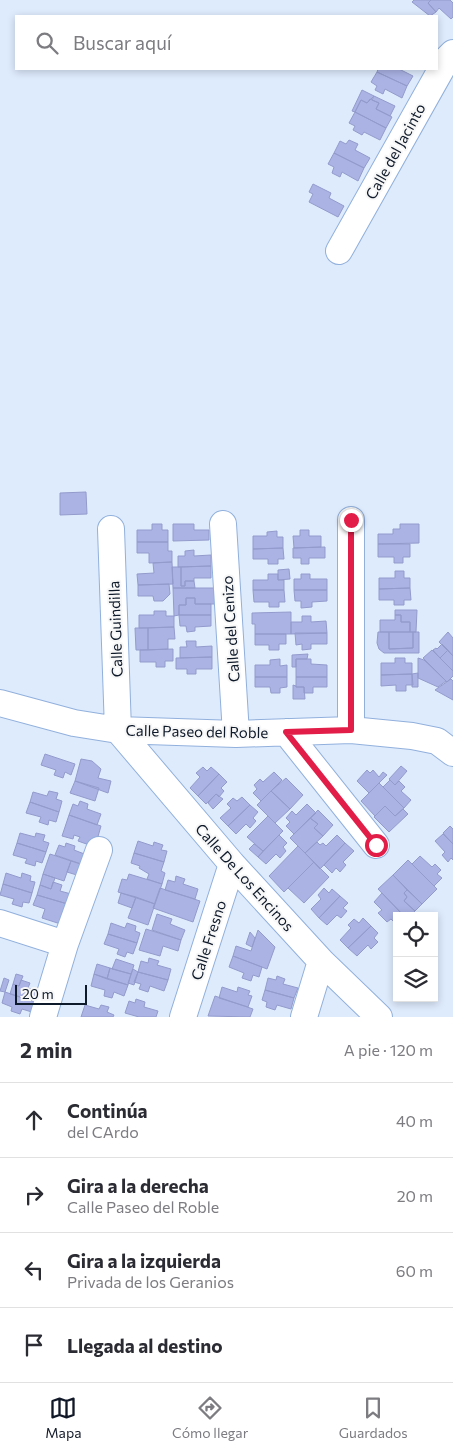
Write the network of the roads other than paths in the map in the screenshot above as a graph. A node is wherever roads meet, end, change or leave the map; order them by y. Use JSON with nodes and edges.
{"nodes":[{"id":1,"x":453,"y":52,"type":"edge"},
{"id":2,"x":340,"y":251,"type":"dead end"},
{"id":3,"x":351,"y":520,"type":"dead end"},
{"id":4,"x":223,"y":524,"type":"dead end"},
{"id":5,"x":111,"y":529,"type":"dead end"},
{"id":6,"x":0,"y":703,"type":"edge"},
{"id":7,"x":118,"y":730,"type":"junction"},
{"id":8,"x":351,"y":730,"type":"junction"},
{"id":9,"x":286,"y":732,"type":"junction"},
{"id":10,"x":236,"y":734,"type":"junction"},
{"id":11,"x":448,"y":740,"type":"edge"},
{"id":12,"x":376,"y":845,"type":"dead end"},
{"id":13,"x":100,"y":850,"type":"dead end"},
{"id":14,"x":232,"y":864,"type":"junction"},
{"id":15,"x":0,"y":923,"type":"edge"},
{"id":16,"x":65,"y":944,"type":"junction"},
{"id":17,"x":321,"y":961,"type":"junction"},
{"id":18,"x":43,"y":1017,"type":"edge"},
{"id":19,"x":183,"y":1017,"type":"edge"},
{"id":20,"x":304,"y":1017,"type":"edge"},
{"id":21,"x":379,"y":1017,"type":"edge"}],
"edges":[{"from":1,"to":2,"type":"street","name":"Calle del Jacinto"},
{"from":3,"to":8,"type":"street"},
{"from":4,"to":10,"type":"street","name":"Calle del Cenizo"},
{"from":5,"to":7,"type":"street","name":"Calle Guindilla"},
{"from":6,"to":7,"type":"street","name":"Calle Paseo del Roble"},
{"from":7,"to":10,"type":"street","name":"Calle Paseo del Roble"},
{"from":7,"to":14,"type":"street","name":"Calle De Los Encinos"},
{"from":8,"to":9,"type":"street","name":"Calle Paseo del Roble"},
{"from":8,"to":11,"type":"street","name":"Calle Paseo del Roble"},
{"from":9,"to":10,"type":"street","name":"Calle Paseo del Roble"},
{"from":9,"to":12,"type":"street"},
{"from":13,"to":16,"type":"street"},
{"from":14,"to":17,"type":"street","name":"Calle De Los Encinos"},
{"from":14,"to":19,"type":"street","name":"Calle Fresno"},
{"from":15,"to":16,"type":"street"},
{"from":16,"to":18,"type":"street"},
{"from":17,"to":20,"type":"street"},
{"from":17,"to":21,"type":"street","name":"Calle De Los Encinos"}]}
